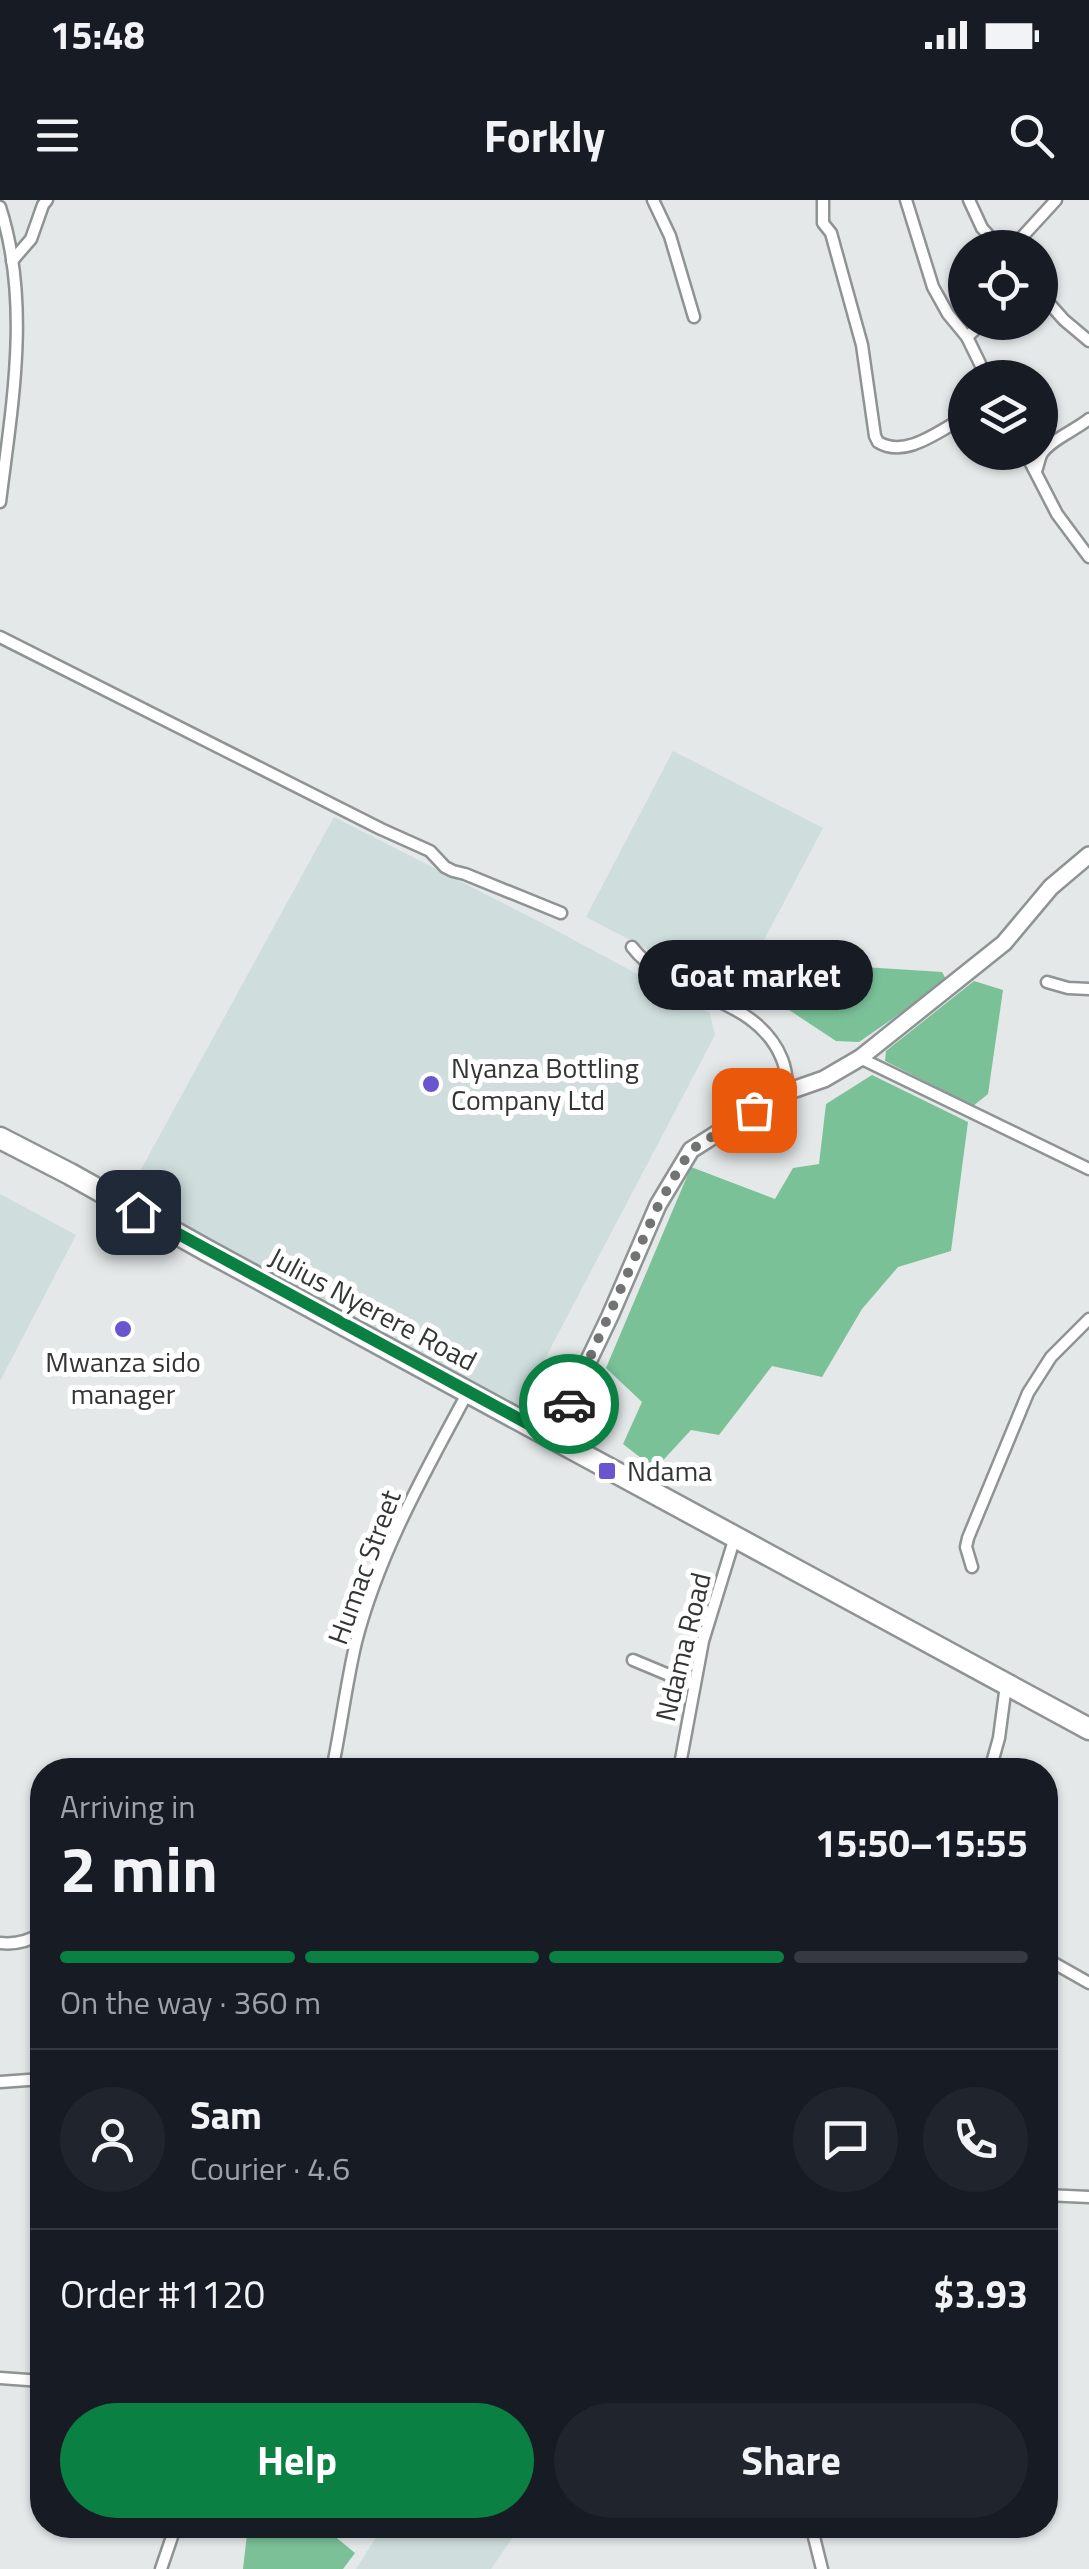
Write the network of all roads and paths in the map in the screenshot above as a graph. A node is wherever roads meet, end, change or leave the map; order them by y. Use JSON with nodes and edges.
{"nodes":[{"id":1,"x":47,"y":200,"type":"edge"},
{"id":2,"x":653,"y":200,"type":"edge"},
{"id":3,"x":824,"y":200,"type":"edge"},
{"id":4,"x":906,"y":200,"type":"edge"},
{"id":5,"x":969,"y":200,"type":"edge"},
{"id":6,"x":1056,"y":200,"type":"edge"},
{"id":7,"x":0,"y":206,"type":"edge"},
{"id":8,"x":984,"y":230,"type":"edge"},
{"id":9,"x":1028,"y":230,"type":"edge"},
{"id":10,"x":12,"y":261,"type":"junction"},
{"id":11,"x":948,"y":314,"type":"edge"},
{"id":12,"x":1058,"y":314,"type":"edge"},
{"id":13,"x":694,"y":317,"type":"dead end"},
{"id":14,"x":1089,"y":341,"type":"edge"},
{"id":15,"x":1089,"y":420,"type":"edge"},
{"id":16,"x":948,"y":426,"type":"edge"},
{"id":17,"x":1036,"y":471,"type":"joint"},
{"id":18,"x":0,"y":502,"type":"edge"},
{"id":19,"x":1089,"y":556,"type":"edge"},
{"id":20,"x":0,"y":637,"type":"edge"},
{"id":21,"x":1089,"y":854,"type":"edge"},
{"id":22,"x":561,"y":912,"type":"dead end"},
{"id":23,"x":632,"y":947,"type":"dead end"},
{"id":24,"x":1048,"y":982,"type":"dead end"},
{"id":25,"x":1089,"y":989,"type":"edge"},
{"id":26,"x":860,"y":1058,"type":"junction"},
{"id":27,"x":788,"y":1090,"type":"junction"},
{"id":28,"x":0,"y":1138,"type":"edge"},
{"id":29,"x":1089,"y":1169,"type":"edge"},
{"id":30,"x":1089,"y":1319,"type":"edge"},
{"id":31,"x":469,"y":1391,"type":"junction"},
{"id":32,"x":556,"y":1439,"type":"junction"},
{"id":33,"x":735,"y":1536,"type":"junction"},
{"id":34,"x":972,"y":1567,"type":"dead end"},
{"id":35,"x":634,"y":1660,"type":"dead end"},
{"id":36,"x":1006,"y":1684,"type":"junction"},
{"id":37,"x":692,"y":1685,"type":"junction"},
{"id":38,"x":1089,"y":1729,"type":"edge"},
{"id":39,"x":334,"y":1758,"type":"edge"},
{"id":40,"x":681,"y":1758,"type":"edge"},
{"id":41,"x":993,"y":1758,"type":"edge"},
{"id":42,"x":30,"y":1940,"type":"edge"},
{"id":43,"x":0,"y":1942,"type":"edge"},
{"id":44,"x":1058,"y":1966,"type":"edge"},
{"id":45,"x":1089,"y":1984,"type":"edge"},
{"id":46,"x":30,"y":2080,"type":"edge"},
{"id":47,"x":0,"y":2082,"type":"edge"},
{"id":48,"x":1058,"y":2196,"type":"edge"},
{"id":49,"x":1089,"y":2197,"type":"edge"},
{"id":50,"x":0,"y":2378,"type":"edge"},
{"id":51,"x":30,"y":2380,"type":"edge"},
{"id":52,"x":169,"y":2538,"type":"edge"},
{"id":53,"x":814,"y":2538,"type":"edge"},
{"id":54,"x":162,"y":2569,"type":"edge"},
{"id":55,"x":822,"y":2569,"type":"edge"}],
"edges":[{"from":1,"to":10,"type":"street"},
{"from":2,"to":13,"type":"street"},
{"from":3,"to":16,"type":"street"},
{"from":4,"to":11,"type":"street"},
{"from":5,"to":8,"type":"street"},
{"from":6,"to":9,"type":"street"},
{"from":7,"to":10,"type":"street"},
{"from":10,"to":18,"type":"street"},
{"from":12,"to":14,"type":"street"},
{"from":15,"to":17,"type":"street"},
{"from":17,"to":19,"type":"street"},
{"from":20,"to":22,"type":"street"},
{"from":21,"to":26,"type":"street"},
{"from":23,"to":27,"type":"street"},
{"from":24,"to":25,"type":"street"},
{"from":26,"to":27,"type":"street"},
{"from":26,"to":29,"type":"street"},
{"from":27,"to":32,"type":"street"},
{"from":28,"to":31,"type":"highway","name":"Julius Nyerere Road"},
{"from":30,"to":34,"type":"street"},
{"from":31,"to":32,"type":"highway","name":"Julius Nyerere Road"},
{"from":31,"to":39,"type":"street","name":"Humac Street"},
{"from":32,"to":33,"type":"highway","name":"Julius Nyerere Road"},
{"from":33,"to":36,"type":"highway","name":"Julius Nyerere Road"},
{"from":33,"to":37,"type":"street","name":"Ndama Road"},
{"from":35,"to":37,"type":"street"},
{"from":36,"to":38,"type":"highway","name":"Julius Nyerere Road"},
{"from":36,"to":41,"type":"street"},
{"from":37,"to":40,"type":"street","name":"Ndama Road"},
{"from":42,"to":43,"type":"street"},
{"from":44,"to":45,"type":"street"},
{"from":46,"to":47,"type":"street"},
{"from":48,"to":49,"type":"street"},
{"from":50,"to":51,"type":"street"},
{"from":52,"to":54,"type":"street"},
{"from":53,"to":55,"type":"street"}]}
